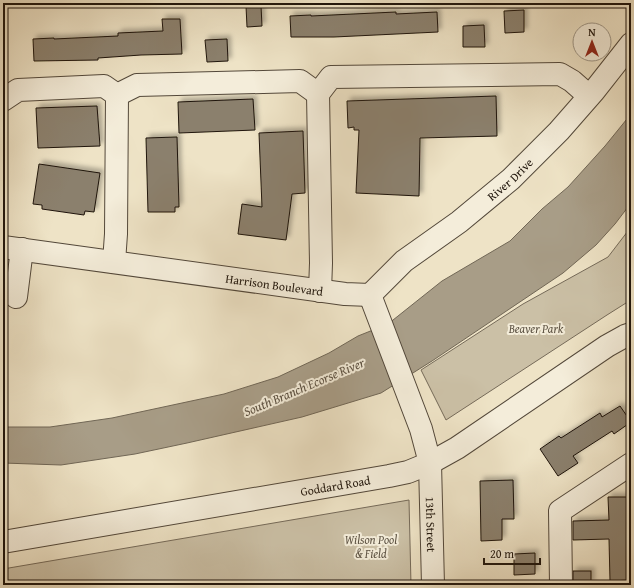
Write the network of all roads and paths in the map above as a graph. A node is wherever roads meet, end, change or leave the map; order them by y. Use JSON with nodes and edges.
{"nodes":[{"id":1,"x":631,"y":44,"type":"edge"},
{"id":2,"x":318,"y":94,"type":"junction"},
{"id":3,"x":117,"y":95,"type":"junction"},
{"id":4,"x":589,"y":96,"type":"junction"},
{"id":5,"x":3,"y":100,"type":"edge"},
{"id":6,"x":12,"y":248,"type":"edge"},
{"id":7,"x":114,"y":262,"type":"junction"},
{"id":8,"x":320,"y":291,"type":"junction"},
{"id":9,"x":370,"y":295,"type":"junction"},
{"id":10,"x":16,"y":297,"type":"dead end"},
{"id":11,"x":631,"y":334,"type":"edge"},
{"id":12,"x":430,"y":463,"type":"junction"},
{"id":13,"x":631,"y":464,"type":"edge"},
{"id":14,"x":3,"y":542,"type":"edge"},
{"id":15,"x":433,"y":585,"type":"edge"},
{"id":16,"x":561,"y":585,"type":"edge"}],
"edges":[{"from":1,"to":4,"type":"street","name":"River Drive"},
{"from":2,"to":3,"type":"street"},
{"from":2,"to":4,"type":"street"},
{"from":2,"to":8,"type":"street"},
{"from":3,"to":5,"type":"street"},
{"from":3,"to":7,"type":"street"},
{"from":4,"to":9,"type":"street","name":"River Drive"},
{"from":6,"to":7,"type":"street","name":"Harrison Boulevard"},
{"from":6,"to":10,"type":"street"},
{"from":7,"to":8,"type":"street","name":"Harrison Boulevard"},
{"from":8,"to":9,"type":"street","name":"Harrison Boulevard"},
{"from":9,"to":12,"type":"street"},
{"from":11,"to":12,"type":"street","name":"Goddard Road"},
{"from":12,"to":14,"type":"street","name":"Goddard Road"},
{"from":12,"to":15,"type":"street","name":"13th Street"},
{"from":13,"to":16,"type":"street"}]}
